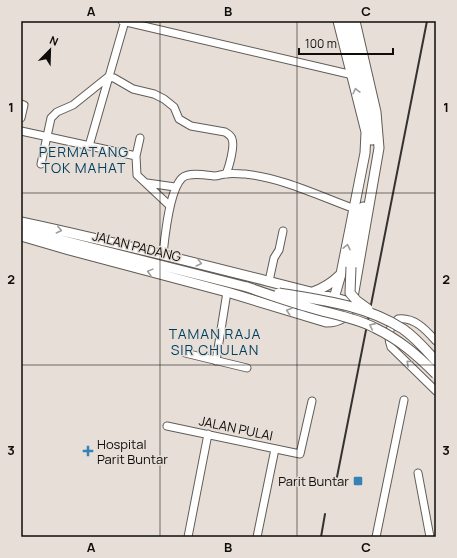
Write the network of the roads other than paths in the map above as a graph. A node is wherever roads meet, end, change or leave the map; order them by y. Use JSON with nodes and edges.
{"nodes":[{"id":1,"x":124,"y":21,"type":"edge"},
{"id":2,"x":338,"y":21,"type":"edge"},
{"id":3,"x":346,"y":21,"type":"edge"},
{"id":4,"x":355,"y":21,"type":"edge"},
{"id":5,"x":353,"y":75,"type":"junction"},
{"id":6,"x":108,"y":77,"type":"junction"},
{"id":7,"x":21,"y":104,"type":"edge"},
{"id":8,"x":21,"y":118,"type":"edge"},
{"id":9,"x":21,"y":131,"type":"edge"},
{"id":10,"x":47,"y":136,"type":"junction"},
{"id":11,"x":140,"y":138,"type":"dead end"},
{"id":12,"x":89,"y":146,"type":"junction"},
{"id":13,"x":136,"y":156,"type":"junction"},
{"id":14,"x":41,"y":164,"type":"dead end"},
{"id":15,"x":226,"y":174,"type":"junction"},
{"id":16,"x":146,"y":183,"type":"junction"},
{"id":17,"x":175,"y":187,"type":"junction"},
{"id":18,"x":170,"y":206,"type":"junction"},
{"id":19,"x":355,"y":210,"type":"junction"},
{"id":20,"x":21,"y":222,"type":"edge"},
{"id":21,"x":21,"y":230,"type":"edge"},
{"id":22,"x":283,"y":231,"type":"dead end"},
{"id":23,"x":21,"y":236,"type":"edge"},
{"id":24,"x":163,"y":254,"type":"junction"},
{"id":25,"x":351,"y":267,"type":"junction"},
{"id":26,"x":341,"y":274,"type":"junction"},
{"id":27,"x":357,"y":277,"type":"junction"},
{"id":28,"x":269,"y":281,"type":"junction"},
{"id":29,"x":246,"y":287,"type":"junction"},
{"id":30,"x":227,"y":292,"type":"junction"},
{"id":31,"x":313,"y":292,"type":"junction"},
{"id":32,"x":335,"y":298,"type":"junction"},
{"id":33,"x":352,"y":302,"type":"junction"},
{"id":34,"x":342,"y":306,"type":"junction"},
{"id":35,"x":376,"y":314,"type":"junction"},
{"id":36,"x":340,"y":315,"type":"junction"},
{"id":37,"x":326,"y":322,"type":"junction"},
{"id":38,"x":436,"y":341,"type":"edge"},
{"id":39,"x":185,"y":353,"type":"dead end"},
{"id":40,"x":216,"y":361,"type":"junction"},
{"id":41,"x":436,"y":361,"type":"edge"},
{"id":42,"x":247,"y":368,"type":"dead end"},
{"id":43,"x":436,"y":374,"type":"edge"},
{"id":44,"x":436,"y":391,"type":"edge"},
{"id":45,"x":404,"y":400,"type":"dead end"},
{"id":46,"x":312,"y":401,"type":"dead end"},
{"id":47,"x":398,"y":408,"type":"dead end"},
{"id":48,"x":400,"y":418,"type":"junction"},
{"id":49,"x":167,"y":426,"type":"dead end"},
{"id":50,"x":208,"y":434,"type":"junction"},
{"id":51,"x":275,"y":449,"type":"junction"},
{"id":52,"x":418,"y":473,"type":"dead end"},
{"id":53,"x":188,"y":537,"type":"edge"},
{"id":54,"x":257,"y":537,"type":"edge"},
{"id":55,"x":376,"y":537,"type":"edge"},
{"id":56,"x":430,"y":537,"type":"edge"}],
"edges":[{"from":1,"to":5,"type":"street"},
{"from":1,"to":6,"type":"street"},
{"from":2,"to":5,"type":"street"},
{"from":3,"to":25,"type":"street"},
{"from":4,"to":27,"type":"street"},
{"from":19,"to":5,"type":"street","one_way":true},
{"from":6,"to":10,"type":"street"},
{"from":6,"to":12,"type":"street"},
{"from":6,"to":15,"type":"street"},
{"from":7,"to":8,"type":"street"},
{"from":9,"to":10,"type":"street"},
{"from":10,"to":12,"type":"street"},
{"from":10,"to":14,"type":"street"},
{"from":11,"to":13,"type":"street"},
{"from":12,"to":13,"type":"street"},
{"from":13,"to":16,"type":"street"},
{"from":15,"to":17,"type":"street"},
{"from":15,"to":19,"type":"street"},
{"from":16,"to":17,"type":"street"},
{"from":16,"to":18,"type":"street"},
{"from":17,"to":18,"type":"street"},
{"from":18,"to":24,"type":"street"},
{"from":26,"to":19,"type":"street","one_way":true},
{"from":20,"to":24,"type":"street","one_way":true},
{"from":21,"to":29,"type":"street","name":"JALAN PADANG"},
{"from":22,"to":28,"type":"street"},
{"from":30,"to":23,"type":"street","one_way":true},
{"from":24,"to":28,"type":"street","one_way":true},
{"from":25,"to":34,"type":"street","bridge":true},
{"from":25,"to":35,"type":"street","bridge":true},
{"from":26,"to":27,"type":"street"},
{"from":26,"to":31,"type":"street"},
{"from":26,"to":32,"type":"street"},
{"from":27,"to":33,"type":"street"},
{"from":28,"to":31,"type":"street"},
{"from":29,"to":34,"type":"street","name":"JALAN PADANG","bridge":true},
{"from":29,"to":36,"type":"street","name":"JALAN PADANG","bridge":true},
{"from":37,"to":30,"type":"street","one_way":true},
{"from":30,"to":40,"type":"street"},
{"from":31,"to":32,"type":"street"},
{"from":32,"to":33,"type":"street"},
{"from":32,"to":37,"type":"street"},
{"from":33,"to":37,"type":"street"},
{"from":34,"to":35,"type":"street","name":"JALAN PADANG","bridge":true},
{"from":34,"to":36,"type":"street"},
{"from":35,"to":41,"type":"street","name":"JALAN PADANG","bridge":true},
{"from":43,"to":36,"type":"street","name":"JALAN PADANG","one_way":true,"bridge":true},
{"from":44,"to":38,"type":"street","one_way":true},
{"from":39,"to":40,"type":"street"},
{"from":40,"to":42,"type":"street"},
{"from":45,"to":48,"type":"street"},
{"from":46,"to":51,"type":"street","name":"JALAN PULAI"},
{"from":47,"to":48,"type":"street"},
{"from":48,"to":55,"type":"street"},
{"from":49,"to":50,"type":"street","name":"JALAN PULAI"},
{"from":50,"to":51,"type":"street","name":"JALAN PULAI"},
{"from":50,"to":53,"type":"street"},
{"from":51,"to":54,"type":"street"},
{"from":52,"to":56,"type":"street"}]}
